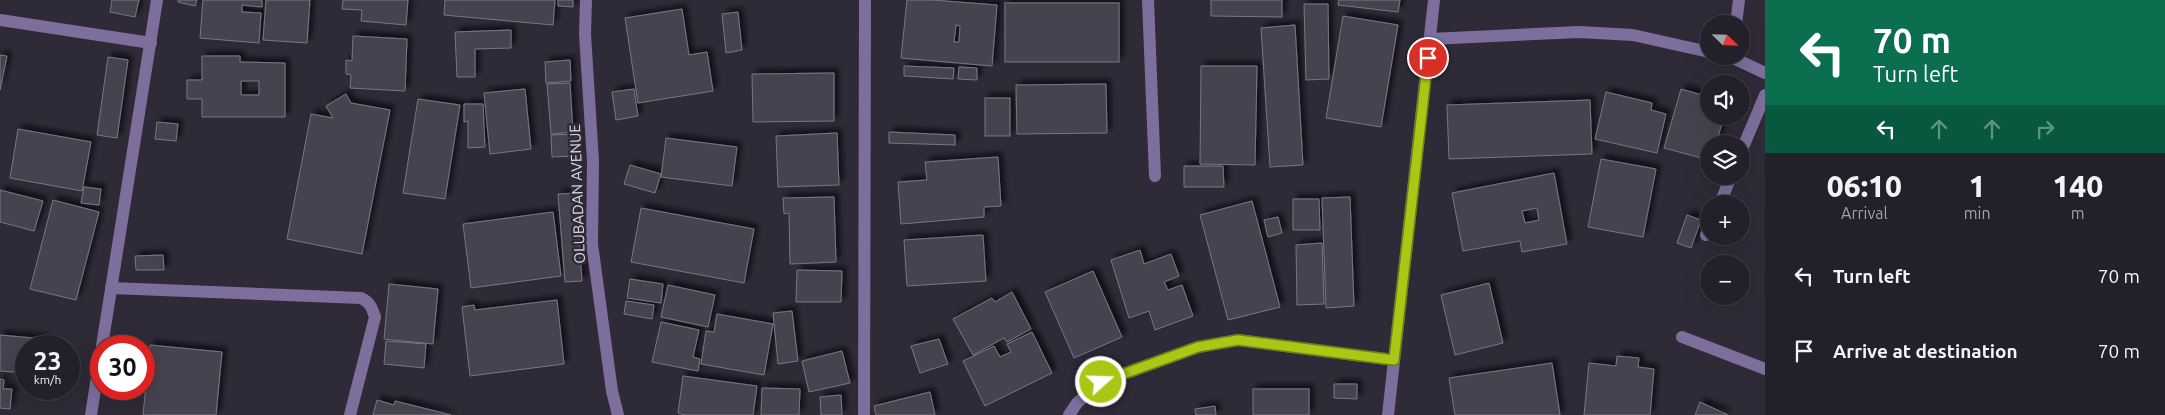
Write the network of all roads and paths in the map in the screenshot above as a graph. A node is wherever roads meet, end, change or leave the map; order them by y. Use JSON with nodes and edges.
{"nodes":[{"id":1,"x":157,"y":0,"type":"edge"},
{"id":2,"x":586,"y":0,"type":"edge"},
{"id":3,"x":865,"y":0,"type":"edge"},
{"id":4,"x":1148,"y":0,"type":"edge"},
{"id":5,"x":1434,"y":0,"type":"edge"},
{"id":6,"x":1738,"y":0,"type":"edge"},
{"id":7,"x":1737,"y":15,"type":"edge"},
{"id":8,"x":0,"y":20,"type":"edge"},
{"id":9,"x":1430,"y":39,"type":"junction"},
{"id":10,"x":150,"y":44,"type":"junction"},
{"id":11,"x":1700,"y":50,"type":"edge"},
{"id":12,"x":1749,"y":65,"type":"edge"},
{"id":13,"x":1765,"y":73,"type":"edge"},
{"id":14,"x":1765,"y":95,"type":"edge"},
{"id":15,"x":1748,"y":135,"type":"edge"},
{"id":16,"x":1155,"y":176,"type":"dead end"},
{"id":17,"x":111,"y":288,"type":"junction"},
{"id":18,"x":104,"y":335,"type":"edge"},
{"id":19,"x":1682,"y":337,"type":"dead end"},
{"id":20,"x":1394,"y":360,"type":"junction"},
{"id":21,"x":1765,"y":369,"type":"edge"},
{"id":22,"x":93,"y":400,"type":"edge"},
{"id":23,"x":91,"y":415,"type":"edge"},
{"id":24,"x":350,"y":415,"type":"edge"},
{"id":25,"x":618,"y":415,"type":"edge"},
{"id":26,"x":864,"y":415,"type":"edge"},
{"id":27,"x":1069,"y":415,"type":"edge"},
{"id":28,"x":1388,"y":415,"type":"edge"}],
"edges":[{"from":1,"to":10,"type":"street"},
{"from":2,"to":25,"type":"street","name":"OLUBADAN AVENUE"},
{"from":3,"to":26,"type":"street"},
{"from":4,"to":16,"type":"street"},
{"from":5,"to":9,"type":"street"},
{"from":6,"to":7,"type":"street"},
{"from":8,"to":10,"type":"street"},
{"from":9,"to":11,"type":"street"},
{"from":9,"to":20,"type":"street"},
{"from":10,"to":17,"type":"street"},
{"from":12,"to":13,"type":"street"},
{"from":14,"to":15,"type":"street"},
{"from":17,"to":18,"type":"street"},
{"from":17,"to":24,"type":"street"},
{"from":19,"to":21,"type":"street"},
{"from":20,"to":27,"type":"street"},
{"from":20,"to":28,"type":"street"},
{"from":22,"to":23,"type":"street"}]}
